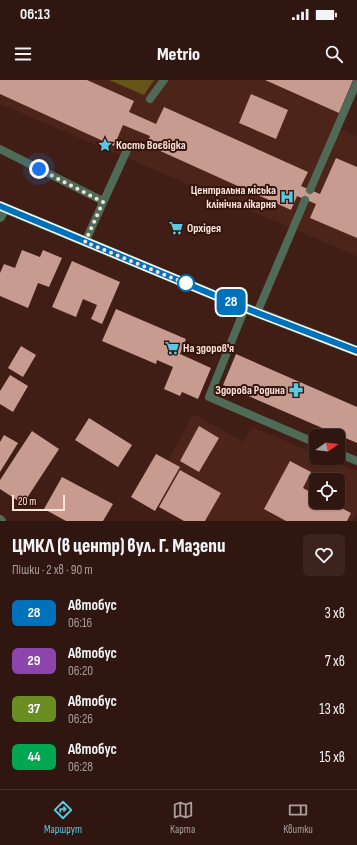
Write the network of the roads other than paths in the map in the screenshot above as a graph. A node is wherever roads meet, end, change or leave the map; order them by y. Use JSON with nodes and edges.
{"nodes":[{"id":1,"x":164,"y":80,"type":"edge"},
{"id":2,"x":357,"y":82,"type":"edge"},
{"id":3,"x":150,"y":99,"type":"dead end"},
{"id":4,"x":0,"y":149,"type":"edge"},
{"id":5,"x":127,"y":150,"type":"dead end"},
{"id":6,"x":310,"y":190,"type":"dead end"},
{"id":7,"x":306,"y":200,"type":"dead end"},
{"id":8,"x":103,"y":202,"type":"junction"},
{"id":9,"x":3,"y":207,"type":"edge"},
{"id":10,"x":0,"y":217,"type":"edge"},
{"id":11,"x":85,"y":242,"type":"junction"},
{"id":12,"x":245,"y":308,"type":"junction"},
{"id":13,"x":257,"y":312,"type":"junction"},
{"id":14,"x":357,"y":351,"type":"edge"},
{"id":15,"x":309,"y":440,"type":"edge"},
{"id":16,"x":345,"y":455,"type":"edge"},
{"id":17,"x":357,"y":461,"type":"edge"}],
"edges":[{"from":1,"to":3,"type":"lane"},
{"from":2,"to":6,"type":"lane"},
{"from":4,"to":8,"type":"lane"},
{"from":5,"to":8,"type":"lane"},
{"from":7,"to":13,"type":"lane"},
{"from":8,"to":11,"type":"lane"},
{"from":9,"to":10,"type":"street"},
{"from":9,"to":11,"type":"main road"},
{"from":11,"to":12,"type":"main road"},
{"from":12,"to":13,"type":"main road"},
{"from":12,"to":15,"type":"lane"},
{"from":13,"to":14,"type":"main road"},
{"from":16,"to":17,"type":"lane"}]}
